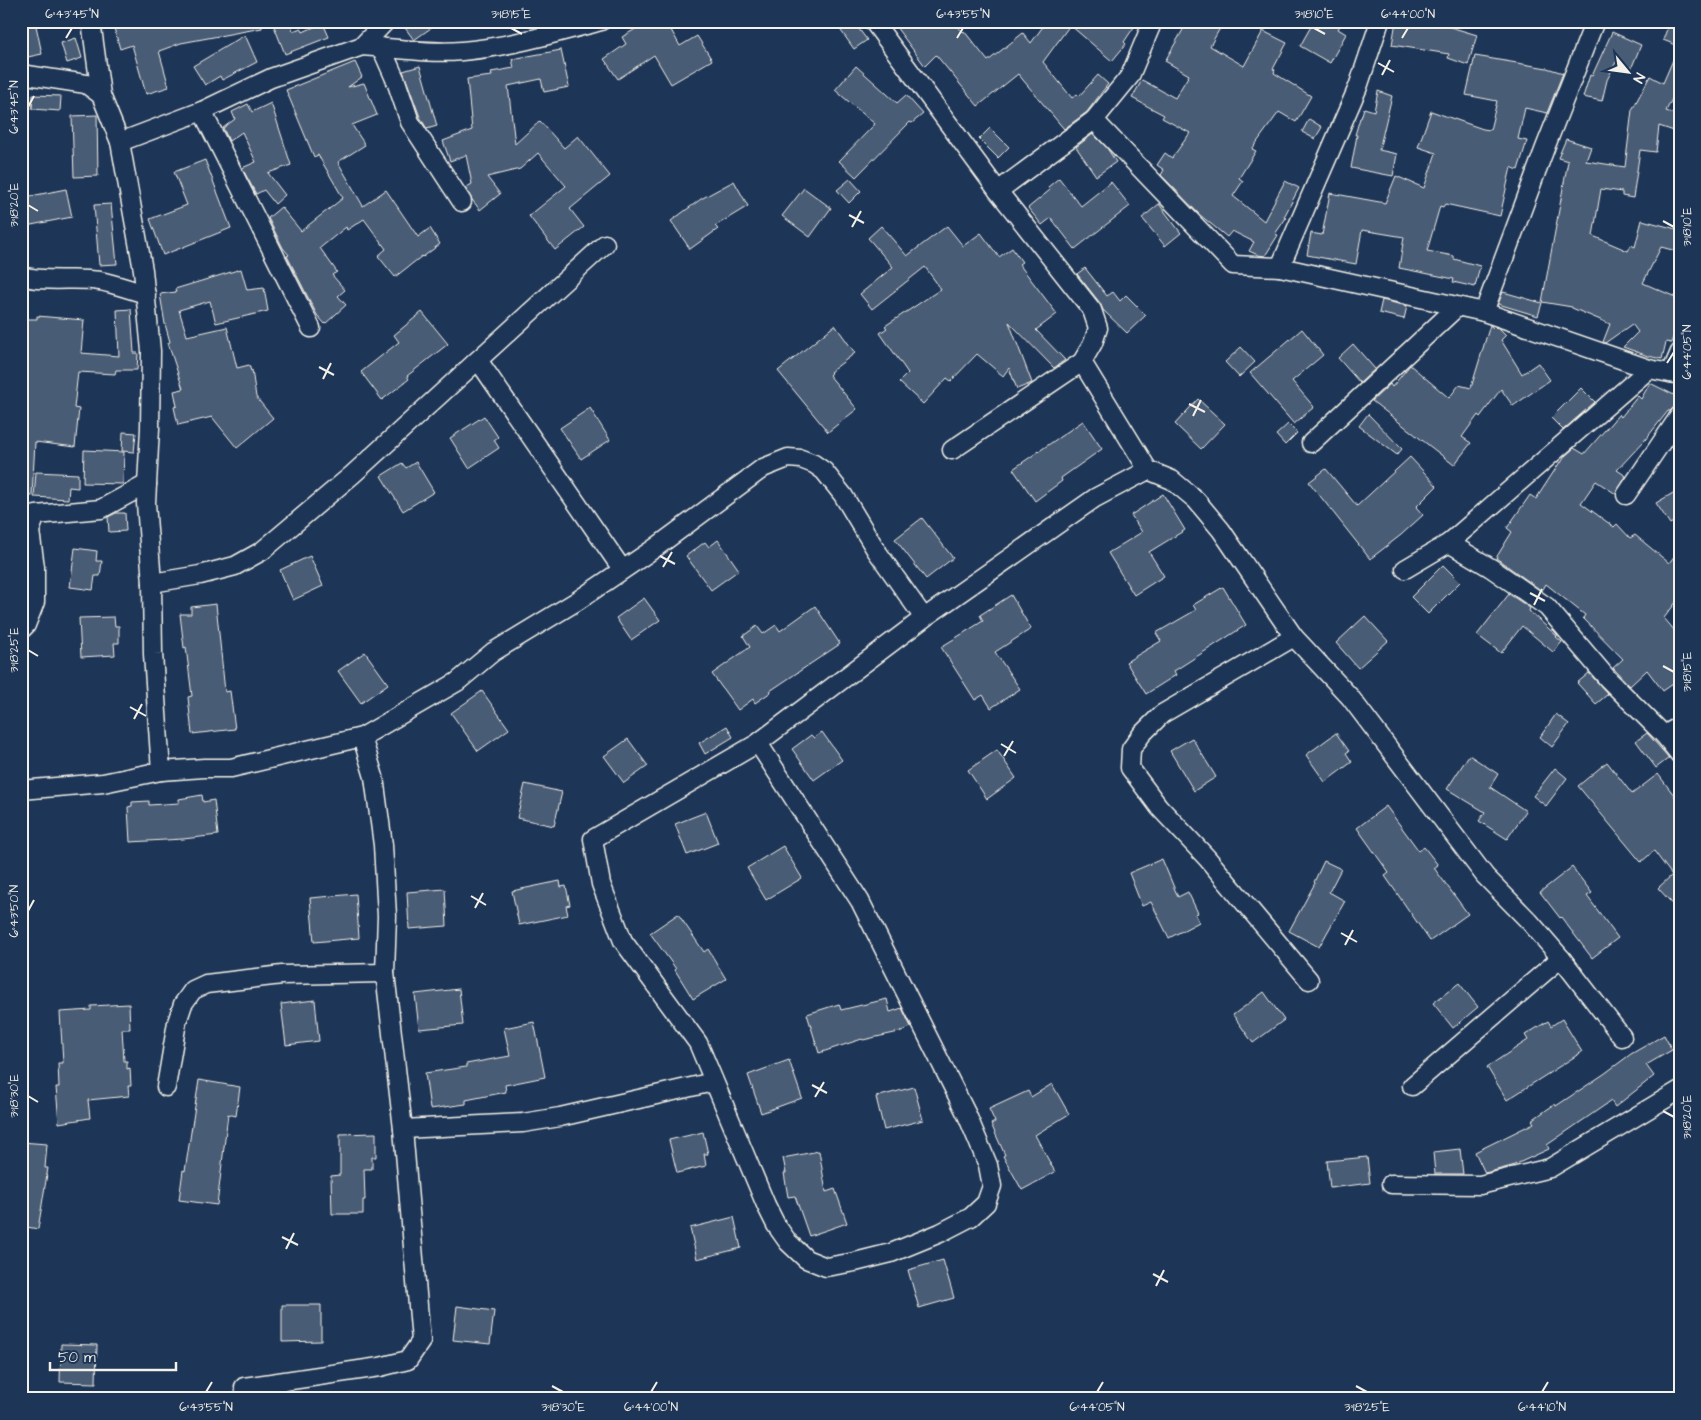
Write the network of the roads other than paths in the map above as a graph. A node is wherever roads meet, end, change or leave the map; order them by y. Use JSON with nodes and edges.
{"nodes":[{"id":1,"x":91,"y":21,"type":"edge"},
{"id":2,"x":386,"y":21,"type":"edge"},
{"id":3,"x":601,"y":21,"type":"edge"},
{"id":4,"x":873,"y":21,"type":"edge"},
{"id":5,"x":1153,"y":21,"type":"edge"},
{"id":6,"x":1380,"y":21,"type":"edge"},
{"id":7,"x":1595,"y":21,"type":"edge"},
{"id":8,"x":362,"y":46,"type":"junction"},
{"id":9,"x":381,"y":47,"type":"junction"},
{"id":10,"x":21,"y":74,"type":"edge"},
{"id":11,"x":101,"y":95,"type":"junction"},
{"id":12,"x":202,"y":111,"type":"junction"},
{"id":13,"x":1094,"y":120,"type":"junction"},
{"id":14,"x":120,"y":142,"type":"junction"},
{"id":15,"x":998,"y":191,"type":"junction"},
{"id":16,"x":462,"y":202,"type":"dead end"},
{"id":17,"x":605,"y":244,"type":"dead end"},
{"id":18,"x":1280,"y":267,"type":"junction"},
{"id":19,"x":21,"y":276,"type":"edge"},
{"id":20,"x":146,"y":294,"type":"junction"},
{"id":21,"x":1457,"y":306,"type":"junction"},
{"id":22,"x":1484,"y":312,"type":"junction"},
{"id":23,"x":311,"y":328,"type":"dead end"},
{"id":24,"x":1680,"y":352,"type":"edge"},
{"id":25,"x":478,"y":360,"type":"junction"},
{"id":26,"x":1082,"y":362,"type":"junction"},
{"id":27,"x":1649,"y":369,"type":"junction"},
{"id":28,"x":1675,"y":374,"type":"edge"},
{"id":29,"x":1680,"y":415,"type":"edge"},
{"id":30,"x":1311,"y":443,"type":"dead end"},
{"id":31,"x":952,"y":450,"type":"dead end"},
{"id":32,"x":1148,"y":470,"type":"junction"},
{"id":33,"x":147,"y":484,"type":"junction"},
{"id":34,"x":1626,"y":495,"type":"dead end"},
{"id":35,"x":28,"y":517,"type":"edge"},
{"id":36,"x":1449,"y":543,"type":"junction"},
{"id":37,"x":1405,"y":569,"type":"dead end"},
{"id":38,"x":622,"y":570,"type":"junction"},
{"id":39,"x":152,"y":583,"type":"junction"},
{"id":40,"x":924,"y":618,"type":"junction"},
{"id":41,"x":21,"y":630,"type":"edge"},
{"id":42,"x":1294,"y":637,"type":"junction"},
{"id":43,"x":1680,"y":726,"type":"edge"},
{"id":44,"x":1664,"y":735,"type":"junction"},
{"id":45,"x":362,"y":737,"type":"junction"},
{"id":46,"x":758,"y":743,"type":"junction"},
{"id":47,"x":1680,"y":755,"type":"edge"},
{"id":48,"x":161,"y":772,"type":"junction"},
{"id":49,"x":21,"y":790,"type":"edge"},
{"id":50,"x":1561,"y":958,"type":"junction"},
{"id":51,"x":385,"y":973,"type":"junction"},
{"id":52,"x":1309,"y":980,"type":"dead end"},
{"id":53,"x":1622,"y":1037,"type":"dead end"},
{"id":54,"x":713,"y":1082,"type":"junction"},
{"id":55,"x":1412,"y":1086,"type":"dead end"},
{"id":56,"x":166,"y":1088,"type":"dead end"},
{"id":57,"x":1680,"y":1090,"type":"edge"},
{"id":58,"x":403,"y":1129,"type":"junction"},
{"id":59,"x":1391,"y":1184,"type":"dead end"},
{"id":60,"x":244,"y":1387,"type":"dead end"}],
"edges":[{"from":1,"to":11,"type":"street"},
{"from":2,"to":8,"type":"street"},
{"from":3,"to":9,"type":"street"},
{"from":4,"to":15,"type":"street"},
{"from":5,"to":13,"type":"street"},
{"from":6,"to":18,"type":"street"},
{"from":7,"to":22,"type":"street"},
{"from":8,"to":9,"type":"street"},
{"from":8,"to":12,"type":"street"},
{"from":9,"to":16,"type":"street"},
{"from":10,"to":11,"type":"street"},
{"from":11,"to":14,"type":"street"},
{"from":12,"to":14,"type":"street"},
{"from":12,"to":23,"type":"street"},
{"from":13,"to":15,"type":"street"},
{"from":13,"to":18,"type":"street"},
{"from":14,"to":20,"type":"street"},
{"from":15,"to":26,"type":"street"},
{"from":17,"to":25,"type":"street"},
{"from":18,"to":21,"type":"street"},
{"from":19,"to":20,"type":"street"},
{"from":20,"to":33,"type":"street"},
{"from":21,"to":22,"type":"street"},
{"from":21,"to":30,"type":"street"},
{"from":22,"to":27,"type":"street"},
{"from":24,"to":28,"type":"street"},
{"from":25,"to":38,"type":"street"},
{"from":25,"to":39,"type":"street"},
{"from":26,"to":31,"type":"street"},
{"from":26,"to":32,"type":"street"},
{"from":27,"to":28,"type":"street"},
{"from":27,"to":36,"type":"street"},
{"from":29,"to":34,"type":"street"},
{"from":32,"to":40,"type":"street"},
{"from":32,"to":42,"type":"street"},
{"from":33,"to":35,"type":"street"},
{"from":33,"to":39,"type":"street"},
{"from":35,"to":41,"type":"street"},
{"from":36,"to":37,"type":"street"},
{"from":36,"to":44,"type":"street"},
{"from":38,"to":40,"type":"street"},
{"from":38,"to":45,"type":"street"},
{"from":39,"to":48,"type":"street"},
{"from":40,"to":46,"type":"street"},
{"from":42,"to":50,"type":"street"},
{"from":42,"to":52,"type":"street"},
{"from":43,"to":44,"type":"street"},
{"from":44,"to":47,"type":"street"},
{"from":45,"to":48,"type":"street"},
{"from":45,"to":51,"type":"street"},
{"from":46,"to":54,"type":"street"},
{"from":46,"to":54,"type":"street"},
{"from":48,"to":49,"type":"street"},
{"from":50,"to":53,"type":"street"},
{"from":50,"to":55,"type":"street"},
{"from":51,"to":56,"type":"street"},
{"from":51,"to":58,"type":"street"},
{"from":54,"to":58,"type":"street"},
{"from":57,"to":59,"type":"street"},
{"from":58,"to":60,"type":"street"}]}
